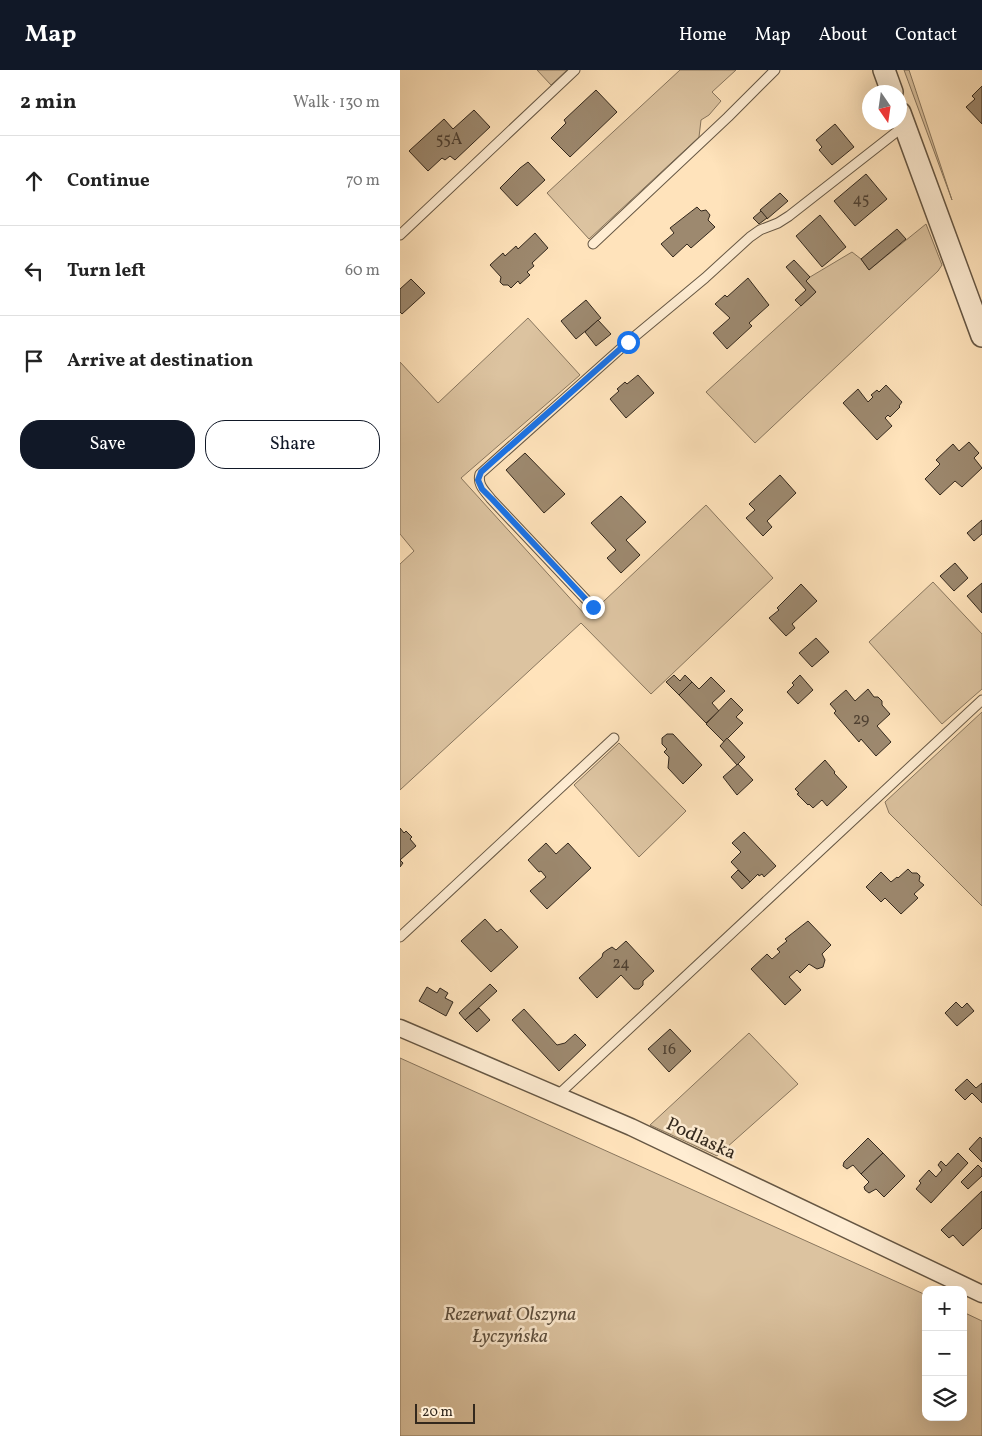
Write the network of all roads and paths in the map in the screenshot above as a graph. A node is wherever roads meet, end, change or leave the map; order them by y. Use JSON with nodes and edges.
{"nodes":[{"id":1,"x":575,"y":70,"type":"edge"},
{"id":2,"x":775,"y":70,"type":"edge"},
{"id":3,"x":884,"y":70,"type":"edge"},
{"id":4,"x":889,"y":85,"type":"edge"},
{"id":5,"x":889,"y":130,"type":"edge"},
{"id":6,"x":906,"y":130,"type":"edge"},
{"id":7,"x":400,"y":236,"type":"edge"},
{"id":8,"x":593,"y":244,"type":"dead end"},
{"id":9,"x":982,"y":336,"type":"edge"},
{"id":10,"x":593,"y":607,"type":"dead end"},
{"id":11,"x":982,"y":700,"type":"edge"},
{"id":12,"x":614,"y":738,"type":"dead end"},
{"id":13,"x":400,"y":937,"type":"edge"},
{"id":14,"x":400,"y":1028,"type":"edge"},
{"id":15,"x":558,"y":1096,"type":"junction"},
{"id":16,"x":982,"y":1294,"type":"edge"}],
"edges":[{"from":1,"to":7,"type":"lane"},
{"from":2,"to":8,"type":"lane"},
{"from":3,"to":4,"type":"street"},
{"from":5,"to":10,"type":"lane"},
{"from":6,"to":9,"type":"street"},
{"from":11,"to":15,"type":"lane"},
{"from":12,"to":13,"type":"lane"},
{"from":14,"to":15,"type":"street","name":"Podlaska"},
{"from":15,"to":16,"type":"street","name":"Podlaska"}]}
